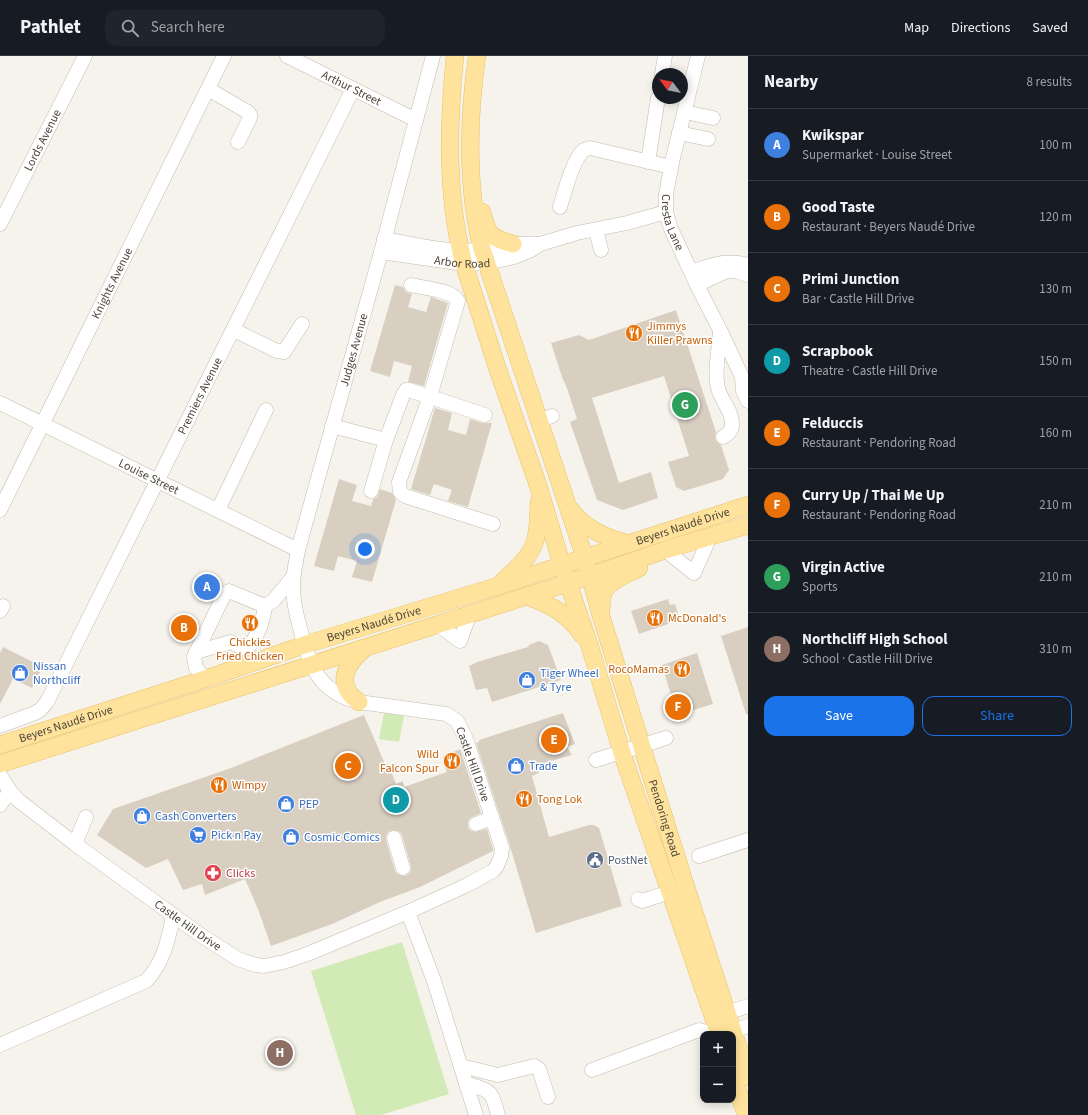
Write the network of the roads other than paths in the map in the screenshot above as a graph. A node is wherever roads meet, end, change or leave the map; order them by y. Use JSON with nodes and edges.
{"nodes":[{"id":1,"x":85,"y":56,"type":"edge"},
{"id":2,"x":224,"y":56,"type":"edge"},
{"id":3,"x":287,"y":56,"type":"edge"},
{"id":4,"x":432,"y":56,"type":"edge"},
{"id":5,"x":454,"y":56,"type":"edge"},
{"id":6,"x":477,"y":56,"type":"edge"},
{"id":7,"x":665,"y":56,"type":"edge"},
{"id":8,"x":698,"y":56,"type":"edge"},
{"id":9,"x":663,"y":68,"type":"edge"},
{"id":10,"x":208,"y":89,"type":"junction"},
{"id":11,"x":353,"y":89,"type":"junction"},
{"id":12,"x":657,"y":104,"type":"edge"},
{"id":13,"x":685,"y":112,"type":"junction"},
{"id":14,"x":713,"y":118,"type":"dead end"},
{"id":15,"x":416,"y":120,"type":"junction"},
{"id":16,"x":679,"y":133,"type":"junction"},
{"id":17,"x":708,"y":139,"type":"dead end"},
{"id":18,"x":238,"y":142,"type":"dead end"},
{"id":19,"x":648,"y":162,"type":"junction"},
{"id":20,"x":671,"y":167,"type":"junction"},
{"id":21,"x":471,"y":182,"type":"junction"},
{"id":22,"x":560,"y":207,"type":"dead end"},
{"id":23,"x":666,"y":212,"type":"junction"},
{"id":24,"x":0,"y":224,"type":"edge"},
{"id":25,"x":596,"y":230,"type":"junction"},
{"id":26,"x":513,"y":244,"type":"junction"},
{"id":27,"x":540,"y":244,"type":"junction"},
{"id":28,"x":382,"y":246,"type":"junction"},
{"id":29,"x":601,"y":250,"type":"dead end"},
{"id":30,"x":485,"y":256,"type":"junction"},
{"id":31,"x":462,"y":257,"type":"junction"},
{"id":32,"x":748,"y":265,"type":"edge"},
{"id":33,"x":691,"y":272,"type":"junction"},
{"id":34,"x":748,"y":276,"type":"edge"},
{"id":35,"x":411,"y":285,"type":"dead end"},
{"id":36,"x":697,"y":286,"type":"junction"},
{"id":37,"x":302,"y":324,"type":"dead end"},
{"id":38,"x":234,"y":330,"type":"junction"},
{"id":39,"x":720,"y":332,"type":"junction"},
{"id":40,"x":742,"y":376,"type":"edge"},
{"id":41,"x":718,"y":389,"type":"junction"},
{"id":42,"x":430,"y":396,"type":"junction"},
{"id":43,"x":748,"y":401,"type":"edge"},
{"id":44,"x":0,"y":403,"type":"edge"},
{"id":45,"x":266,"y":410,"type":"dead end"},
{"id":46,"x":485,"y":415,"type":"dead end"},
{"id":47,"x":42,"y":424,"type":"junction"},
{"id":48,"x":332,"y":426,"type":"junction"},
{"id":49,"x":723,"y":437,"type":"dead end"},
{"id":50,"x":386,"y":440,"type":"junction"},
{"id":51,"x":158,"y":481,"type":"junction"},
{"id":52,"x":539,"y":488,"type":"junction"},
{"id":53,"x":371,"y":491,"type":"dead end"},
{"id":54,"x":566,"y":504,"type":"junction"},
{"id":55,"x":748,"y":505,"type":"edge"},
{"id":56,"x":0,"y":510,"type":"edge"},
{"id":57,"x":218,"y":510,"type":"junction"},
{"id":58,"x":493,"y":524,"type":"dead end"},
{"id":59,"x":748,"y":525,"type":"edge"},
{"id":60,"x":710,"y":537,"type":"junction"},
{"id":61,"x":629,"y":544,"type":"junction"},
{"id":62,"x":298,"y":550,"type":"junction"},
{"id":63,"x":662,"y":551,"type":"junction"},
{"id":64,"x":584,"y":558,"type":"junction"},
{"id":65,"x":562,"y":565,"type":"junction"},
{"id":66,"x":590,"y":576,"type":"junction"},
{"id":67,"x":293,"y":577,"type":"junction"},
{"id":68,"x":568,"y":582,"type":"junction"},
{"id":69,"x":498,"y":586,"type":"junction"},
{"id":70,"x":526,"y":596,"type":"junction"},
{"id":71,"x":269,"y":604,"type":"junction"},
{"id":72,"x":295,"y":610,"type":"junction"},
{"id":73,"x":470,"y":613,"type":"junction"},
{"id":74,"x":601,"y":616,"type":"junction"},
{"id":75,"x":437,"y":624,"type":"junction"},
{"id":76,"x":304,"y":645,"type":"junction"},
{"id":77,"x":367,"y":646,"type":"junction"},
{"id":78,"x":590,"y":647,"type":"junction"},
{"id":79,"x":196,"y":652,"type":"junction"},
{"id":80,"x":310,"y":664,"type":"junction"},
{"id":81,"x":205,"y":679,"type":"junction"},
{"id":82,"x":359,"y":702,"type":"junction"},
{"id":83,"x":0,"y":726,"type":"edge"},
{"id":84,"x":666,"y":738,"type":"dead end"},
{"id":85,"x":0,"y":745,"type":"edge"},
{"id":86,"x":641,"y":746,"type":"junction"},
{"id":87,"x":622,"y":751,"type":"junction"},
{"id":88,"x":596,"y":760,"type":"dead end"},
{"id":89,"x":0,"y":764,"type":"edge"},
{"id":90,"x":0,"y":775,"type":"edge"},
{"id":91,"x":10,"y":792,"type":"junction"},
{"id":92,"x":0,"y":805,"type":"edge"},
{"id":93,"x":86,"y":817,"type":"dead end"},
{"id":94,"x":492,"y":818,"type":"junction"},
{"id":95,"x":476,"y":824,"type":"dead end"},
{"id":96,"x":394,"y":838,"type":"dead end"},
{"id":97,"x":748,"y":840,"type":"edge"},
{"id":98,"x":75,"y":844,"type":"junction"},
{"id":99,"x":699,"y":856,"type":"dead end"},
{"id":100,"x":403,"y":868,"type":"dead end"},
{"id":101,"x":670,"y":892,"type":"junction"},
{"id":102,"x":638,"y":899,"type":"dead end"},
{"id":103,"x":408,"y":912,"type":"junction"},
{"id":104,"x":173,"y":916,"type":"junction"},
{"id":105,"x":748,"y":1006,"type":"edge"},
{"id":106,"x":725,"y":1027,"type":"edge"},
{"id":107,"x":0,"y":1045,"type":"edge"},
{"id":108,"x":461,"y":1066,"type":"junction"},
{"id":109,"x":592,"y":1070,"type":"dead end"},
{"id":110,"x":748,"y":1078,"type":"edge"},
{"id":111,"x":466,"y":1083,"type":"junction"},
{"id":112,"x":736,"y":1086,"type":"edge"},
{"id":113,"x":548,"y":1097,"type":"dead end"},
{"id":114,"x":476,"y":1115,"type":"edge"},
{"id":115,"x":498,"y":1115,"type":"edge"},
{"id":116,"x":746,"y":1115,"type":"edge"}],
"edges":[{"from":1,"to":24,"type":"street","name":"Lords Avenue"},
{"from":2,"to":10,"type":"street","name":"Knights Avenue"},
{"from":3,"to":11,"type":"street","name":"Arthur Street"},
{"from":4,"to":15,"type":"street","name":"Judges Avenue"},
{"from":5,"to":31,"type":"main road"},
{"from":6,"to":21,"type":"main road"},
{"from":7,"to":9,"type":"street"},
{"from":8,"to":13,"type":"street","name":"Cresta Lane"},
{"from":10,"to":18,"type":"street"},
{"from":10,"to":47,"type":"street","name":"Knights Avenue"},
{"from":11,"to":15,"type":"street","name":"Arthur Street"},
{"from":11,"to":38,"type":"street","name":"Premiers Avenue"},
{"from":12,"to":19,"type":"street"},
{"from":13,"to":14,"type":"street"},
{"from":13,"to":16,"type":"street","name":"Cresta Lane"},
{"from":15,"to":28,"type":"street","name":"Judges Avenue"},
{"from":16,"to":17,"type":"street"},
{"from":16,"to":20,"type":"street","name":"Cresta Lane"},
{"from":19,"to":20,"type":"street"},
{"from":19,"to":22,"type":"street"},
{"from":20,"to":23,"type":"street","name":"Cresta Lane"},
{"from":21,"to":26,"type":"main road"},
{"from":21,"to":30,"type":"main road"},
{"from":23,"to":25,"type":"street","name":"Arbor Road"},
{"from":23,"to":33,"type":"street","name":"Cresta Lane"},
{"from":25,"to":27,"type":"street","name":"Arbor Road"},
{"from":25,"to":29,"type":"street"},
{"from":26,"to":27,"type":"street","name":"Arbor Road"},
{"from":26,"to":30,"type":"street","name":"Arbor Road"},
{"from":27,"to":30,"type":"street","name":"Arbor Road"},
{"from":28,"to":31,"type":"street","name":"Arbor Road"},
{"from":28,"to":48,"type":"street","name":"Judges Avenue"},
{"from":30,"to":31,"type":"street","name":"Arbor Road"},
{"from":30,"to":54,"type":"main road"},
{"from":31,"to":52,"type":"main road"},
{"from":32,"to":33,"type":"street"},
{"from":33,"to":36,"type":"street","name":"Cresta Lane"},
{"from":34,"to":36,"type":"street"},
{"from":35,"to":42,"type":"street"},
{"from":36,"to":39,"type":"street","name":"Cresta Lane"},
{"from":37,"to":38,"type":"street"},
{"from":38,"to":51,"type":"street","name":"Premiers Avenue"},
{"from":39,"to":40,"type":"street","name":"Cresta Lane"},
{"from":39,"to":41,"type":"street"},
{"from":40,"to":41,"type":"street"},
{"from":40,"to":43,"type":"street","name":"Cresta Lane"},
{"from":41,"to":49,"type":"street"},
{"from":42,"to":46,"type":"street"},
{"from":42,"to":50,"type":"street"},
{"from":42,"to":58,"type":"street"},
{"from":44,"to":47,"type":"street","name":"Louise Street"},
{"from":45,"to":57,"type":"street"},
{"from":47,"to":51,"type":"street","name":"Louise Street"},
{"from":47,"to":56,"type":"street","name":"Knights Avenue"},
{"from":48,"to":50,"type":"street"},
{"from":48,"to":62,"type":"street","name":"Judges Avenue"},
{"from":50,"to":53,"type":"street"},
{"from":51,"to":57,"type":"street","name":"Louise Street"},
{"from":51,"to":83,"type":"street","name":"Premiers Avenue"},
{"from":52,"to":65,"type":"main road"},
{"from":52,"to":69,"type":"main road"},
{"from":54,"to":61,"type":"main road"},
{"from":54,"to":64,"type":"main road"},
{"from":55,"to":61,"type":"main road","name":"Beyers Naudé Drive"},
{"from":57,"to":62,"type":"street","name":"Louise Street"},
{"from":59,"to":60,"type":"main road","name":"Beyers Naudé Drive"},
{"from":60,"to":63,"type":"main road","name":"Beyers Naudé Drive"},
{"from":60,"to":63,"type":"street"},
{"from":61,"to":64,"type":"main road","name":"Beyers Naudé Drive"},
{"from":62,"to":67,"type":"street","name":"Judges Avenue"},
{"from":63,"to":66,"type":"main road","name":"Beyers Naudé Drive"},
{"from":63,"to":74,"type":"main road"},
{"from":64,"to":65,"type":"main road","name":"Beyers Naudé Drive"},
{"from":64,"to":66,"type":"main road","name":"Pendoring Road"},
{"from":65,"to":68,"type":"main road","name":"Pendoring Road"},
{"from":65,"to":69,"type":"main road","name":"Beyers Naudé Drive"},
{"from":66,"to":68,"type":"main road","name":"Beyers Naudé Drive"},
{"from":66,"to":74,"type":"main road","name":"Pendoring Road"},
{"from":67,"to":71,"type":"street"},
{"from":67,"to":72,"type":"street","name":"Judges Avenue"},
{"from":68,"to":70,"type":"main road","name":"Beyers Naudé Drive"},
{"from":68,"to":78,"type":"main road","name":"Pendoring Road"},
{"from":69,"to":76,"type":"main road","name":"Beyers Naudé Drive"},
{"from":70,"to":73,"type":"main road","name":"Beyers Naudé Drive"},
{"from":70,"to":78,"type":"main road"},
{"from":71,"to":72,"type":"street"},
{"from":71,"to":79,"type":"street"},
{"from":71,"to":79,"type":"street"},
{"from":72,"to":76,"type":"street","name":"Judges Avenue"},
{"from":73,"to":75,"type":"main road","name":"Beyers Naudé Drive"},
{"from":73,"to":75,"type":"street"},
{"from":74,"to":86,"type":"main road","name":"Pendoring Road"},
{"from":75,"to":77,"type":"main road","name":"Beyers Naudé Drive"},
{"from":76,"to":80,"type":"street","name":"Castle Hill Drive"},
{"from":76,"to":81,"type":"main road","name":"Beyers Naudé Drive"},
{"from":77,"to":80,"type":"main road","name":"Beyers Naudé Drive"},
{"from":77,"to":82,"type":"main road"},
{"from":78,"to":87,"type":"main road","name":"Pendoring Road"},
{"from":79,"to":81,"type":"street"},
{"from":80,"to":82,"type":"street","name":"Castle Hill Drive"},
{"from":80,"to":89,"type":"main road","name":"Beyers Naudé Drive"},
{"from":81,"to":85,"type":"main road","name":"Beyers Naudé Drive"},
{"from":82,"to":94,"type":"street","name":"Castle Hill Drive"},
{"from":84,"to":86,"type":"street"},
{"from":86,"to":87,"type":"street"},
{"from":86,"to":106,"type":"main road","name":"Pendoring Road"},
{"from":87,"to":88,"type":"street"},
{"from":87,"to":101,"type":"main road","name":"Pendoring Road"},
{"from":90,"to":91,"type":"street","name":"Castle Hill Drive"},
{"from":91,"to":92,"type":"street"},
{"from":91,"to":98,"type":"street","name":"Castle Hill Drive"},
{"from":93,"to":98,"type":"street"},
{"from":94,"to":95,"type":"street"},
{"from":94,"to":103,"type":"street","name":"Castle Hill Drive"},
{"from":96,"to":100,"type":"street"},
{"from":97,"to":99,"type":"street"},
{"from":98,"to":104,"type":"street","name":"Castle Hill Drive"},
{"from":101,"to":102,"type":"street"},
{"from":101,"to":106,"type":"main road","name":"Pendoring Road"},
{"from":103,"to":104,"type":"street","name":"Castle Hill Drive"},
{"from":103,"to":108,"type":"street"},
{"from":104,"to":107,"type":"street"},
{"from":105,"to":106,"type":"street"},
{"from":106,"to":109,"type":"street"},
{"from":106,"to":110,"type":"main road","name":"Pendoring Road"},
{"from":108,"to":111,"type":"street"},
{"from":108,"to":113,"type":"street"},
{"from":111,"to":114,"type":"street"},
{"from":111,"to":115,"type":"street"},
{"from":112,"to":116,"type":"main road"}]}
